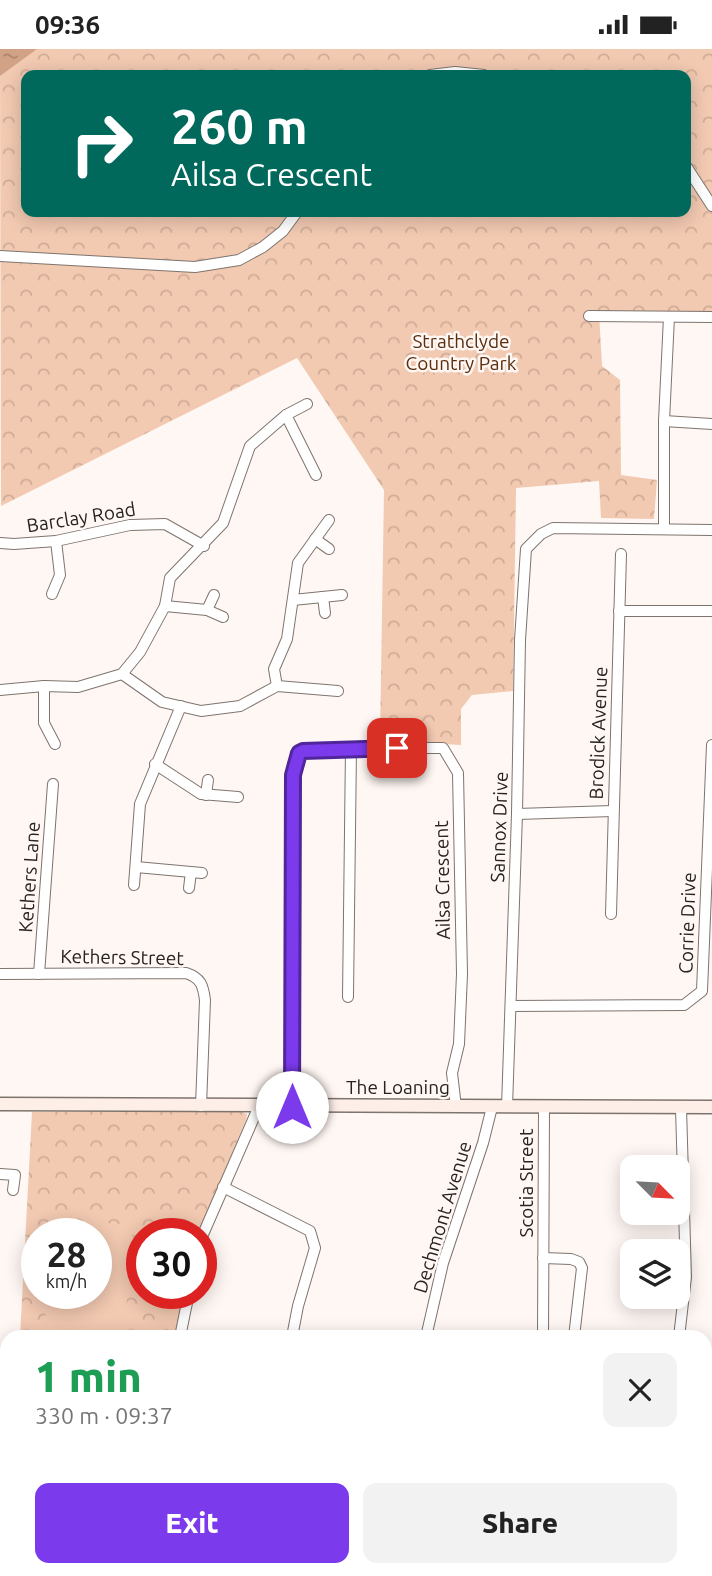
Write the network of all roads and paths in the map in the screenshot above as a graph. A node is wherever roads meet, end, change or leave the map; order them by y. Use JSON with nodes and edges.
{"nodes":[{"id":1,"x":691,"y":174,"type":"edge"},
{"id":2,"x":712,"y":206,"type":"edge"},
{"id":3,"x":293,"y":217,"type":"edge"},
{"id":4,"x":0,"y":256,"type":"edge"},
{"id":5,"x":589,"y":316,"type":"dead end"},
{"id":6,"x":669,"y":317,"type":"junction"},
{"id":7,"x":712,"y":317,"type":"edge"},
{"id":8,"x":307,"y":404,"type":"dead end"},
{"id":9,"x":286,"y":415,"type":"junction"},
{"id":10,"x":664,"y":421,"type":"junction"},
{"id":11,"x":712,"y":424,"type":"edge"},
{"id":12,"x":316,"y":475,"type":"dead end"},
{"id":13,"x":329,"y":520,"type":"dead end"},
{"id":14,"x":664,"y":529,"type":"junction"},
{"id":15,"x":712,"y":530,"type":"edge"},
{"id":16,"x":315,"y":539,"type":"junction"},
{"id":17,"x":56,"y":541,"type":"junction"},
{"id":18,"x":0,"y":543,"type":"edge"},
{"id":19,"x":204,"y":545,"type":"junction"},
{"id":20,"x":328,"y":549,"type":"dead end"},
{"id":21,"x":621,"y":554,"type":"dead end"},
{"id":22,"x":52,"y":594,"type":"dead end"},
{"id":23,"x":214,"y":595,"type":"dead end"},
{"id":24,"x":342,"y":595,"type":"dead end"},
{"id":25,"x":323,"y":597,"type":"junction"},
{"id":26,"x":293,"y":600,"type":"junction"},
{"id":27,"x":165,"y":605,"type":"junction"},
{"id":28,"x":206,"y":610,"type":"junction"},
{"id":29,"x":619,"y":611,"type":"junction"},
{"id":30,"x":712,"y":611,"type":"edge"},
{"id":31,"x":325,"y":613,"type":"dead end"},
{"id":32,"x":223,"y":617,"type":"dead end"},
{"id":33,"x":122,"y":674,"type":"junction"},
{"id":34,"x":44,"y":686,"type":"junction"},
{"id":35,"x":277,"y":686,"type":"junction"},
{"id":36,"x":0,"y":690,"type":"edge"},
{"id":37,"x":338,"y":691,"type":"dead end"},
{"id":38,"x":181,"y":706,"type":"junction"},
{"id":39,"x":55,"y":744,"type":"dead end"},
{"id":40,"x":712,"y":744,"type":"edge"},
{"id":41,"x":351,"y":748,"type":"junction"},
{"id":42,"x":155,"y":764,"type":"junction"},
{"id":43,"x":208,"y":780,"type":"dead end"},
{"id":44,"x":53,"y":784,"type":"dead end"},
{"id":45,"x":206,"y":795,"type":"junction"},
{"id":46,"x":238,"y":797,"type":"dead end"},
{"id":47,"x":613,"y":811,"type":"junction"},
{"id":48,"x":517,"y":814,"type":"junction"},
{"id":49,"x":136,"y":867,"type":"junction"},
{"id":50,"x":191,"y":872,"type":"junction"},
{"id":51,"x":202,"y":873,"type":"dead end"},
{"id":52,"x":134,"y":885,"type":"dead end"},
{"id":53,"x":189,"y":888,"type":"dead end"},
{"id":54,"x":709,"y":900,"type":"edge"},
{"id":55,"x":611,"y":914,"type":"dead end"},
{"id":56,"x":0,"y":974,"type":"edge"},
{"id":57,"x":39,"y":974,"type":"junction"},
{"id":58,"x":348,"y":997,"type":"dead end"},
{"id":59,"x":511,"y":1006,"type":"junction"},
{"id":60,"x":0,"y":1104,"type":"edge"},
{"id":61,"x":201,"y":1106,"type":"junction"},
{"id":62,"x":259,"y":1106,"type":"junction"},
{"id":63,"x":292,"y":1107,"type":"junction"},
{"id":64,"x":456,"y":1107,"type":"junction"},
{"id":65,"x":492,"y":1107,"type":"junction"},
{"id":66,"x":507,"y":1107,"type":"junction"},
{"id":67,"x":544,"y":1107,"type":"junction"},
{"id":68,"x":712,"y":1107,"type":"edge"},
{"id":69,"x":681,"y":1108,"type":"junction"},
{"id":70,"x":0,"y":1174,"type":"edge"},
{"id":71,"x":223,"y":1187,"type":"junction"},
{"id":72,"x":13,"y":1190,"type":"dead end"},
{"id":73,"x":210,"y":1218,"type":"edge"},
{"id":74,"x":543,"y":1258,"type":"junction"},
{"id":75,"x":186,"y":1309,"type":"edge"},
{"id":76,"x":181,"y":1330,"type":"edge"},
{"id":77,"x":293,"y":1330,"type":"edge"},
{"id":78,"x":428,"y":1330,"type":"edge"},
{"id":79,"x":543,"y":1330,"type":"edge"},
{"id":80,"x":575,"y":1330,"type":"edge"},
{"id":81,"x":680,"y":1330,"type":"edge"}],
"edges":[{"from":1,"to":2,"type":"street"},
{"from":3,"to":4,"type":"street"},
{"from":5,"to":6,"type":"street"},
{"from":6,"to":7,"type":"street"},
{"from":6,"to":10,"type":"street"},
{"from":8,"to":9,"type":"street"},
{"from":9,"to":12,"type":"street"},
{"from":9,"to":19,"type":"street"},
{"from":10,"to":11,"type":"street"},
{"from":10,"to":14,"type":"street"},
{"from":13,"to":16,"type":"street"},
{"from":14,"to":15,"type":"street"},
{"from":14,"to":48,"type":"street","name":"Sannox Drive"},
{"from":16,"to":20,"type":"street"},
{"from":16,"to":26,"type":"street"},
{"from":17,"to":18,"type":"street","name":"Barclay Road"},
{"from":17,"to":19,"type":"street","name":"Barclay Road"},
{"from":17,"to":22,"type":"street"},
{"from":19,"to":27,"type":"street"},
{"from":21,"to":29,"type":"street","name":"Brodick Avenue"},
{"from":23,"to":28,"type":"street"},
{"from":24,"to":25,"type":"street"},
{"from":25,"to":26,"type":"street"},
{"from":25,"to":31,"type":"street"},
{"from":26,"to":35,"type":"street"},
{"from":27,"to":28,"type":"street"},
{"from":27,"to":33,"type":"street"},
{"from":28,"to":32,"type":"street"},
{"from":29,"to":30,"type":"street"},
{"from":29,"to":47,"type":"street","name":"Brodick Avenue"},
{"from":33,"to":34,"type":"street"},
{"from":33,"to":38,"type":"street"},
{"from":34,"to":36,"type":"street"},
{"from":34,"to":39,"type":"street"},
{"from":35,"to":37,"type":"street"},
{"from":35,"to":38,"type":"street"},
{"from":38,"to":42,"type":"street"},
{"from":40,"to":54,"type":"street","name":"Corrie Drive"},
{"from":41,"to":58,"type":"street"},
{"from":41,"to":63,"type":"street","name":"Ailsa Crescent"},
{"from":41,"to":64,"type":"street","name":"Ailsa Crescent"},
{"from":42,"to":45,"type":"street"},
{"from":42,"to":49,"type":"street"},
{"from":43,"to":45,"type":"street"},
{"from":44,"to":57,"type":"street","name":"Kethers Lane"},
{"from":45,"to":46,"type":"street"},
{"from":47,"to":48,"type":"street"},
{"from":47,"to":55,"type":"street","name":"Brodick Avenue"},
{"from":48,"to":59,"type":"street","name":"Sannox Drive"},
{"from":49,"to":50,"type":"street"},
{"from":49,"to":52,"type":"street"},
{"from":50,"to":51,"type":"street"},
{"from":50,"to":53,"type":"street"},
{"from":54,"to":59,"type":"street","name":"Corrie Drive"},
{"from":56,"to":57,"type":"street","name":"Kethers Street"},
{"from":57,"to":61,"type":"street","name":"Kethers Street"},
{"from":59,"to":66,"type":"street","name":"Sannox Drive"},
{"from":60,"to":61,"type":"street","name":"The Loaning"},
{"from":61,"to":62,"type":"street","name":"The Loaning"},
{"from":62,"to":63,"type":"street","name":"The Loaning"},
{"from":62,"to":71,"type":"street"},
{"from":63,"to":64,"type":"street","name":"The Loaning"},
{"from":64,"to":65,"type":"street","name":"The Loaning"},
{"from":65,"to":66,"type":"street","name":"The Loaning"},
{"from":65,"to":78,"type":"street","name":"Dechmont Avenue"},
{"from":66,"to":67,"type":"street","name":"The Loaning"},
{"from":67,"to":69,"type":"street","name":"The Loaning"},
{"from":67,"to":74,"type":"street","name":"Scotia Street"},
{"from":68,"to":69,"type":"street","name":"The Loaning"},
{"from":69,"to":81,"type":"street"},
{"from":70,"to":72,"type":"street"},
{"from":71,"to":73,"type":"street"},
{"from":71,"to":77,"type":"street"},
{"from":74,"to":79,"type":"street","name":"Scotia Street"},
{"from":74,"to":80,"type":"street","name":"Scotia Street"},
{"from":75,"to":76,"type":"street"}]}
